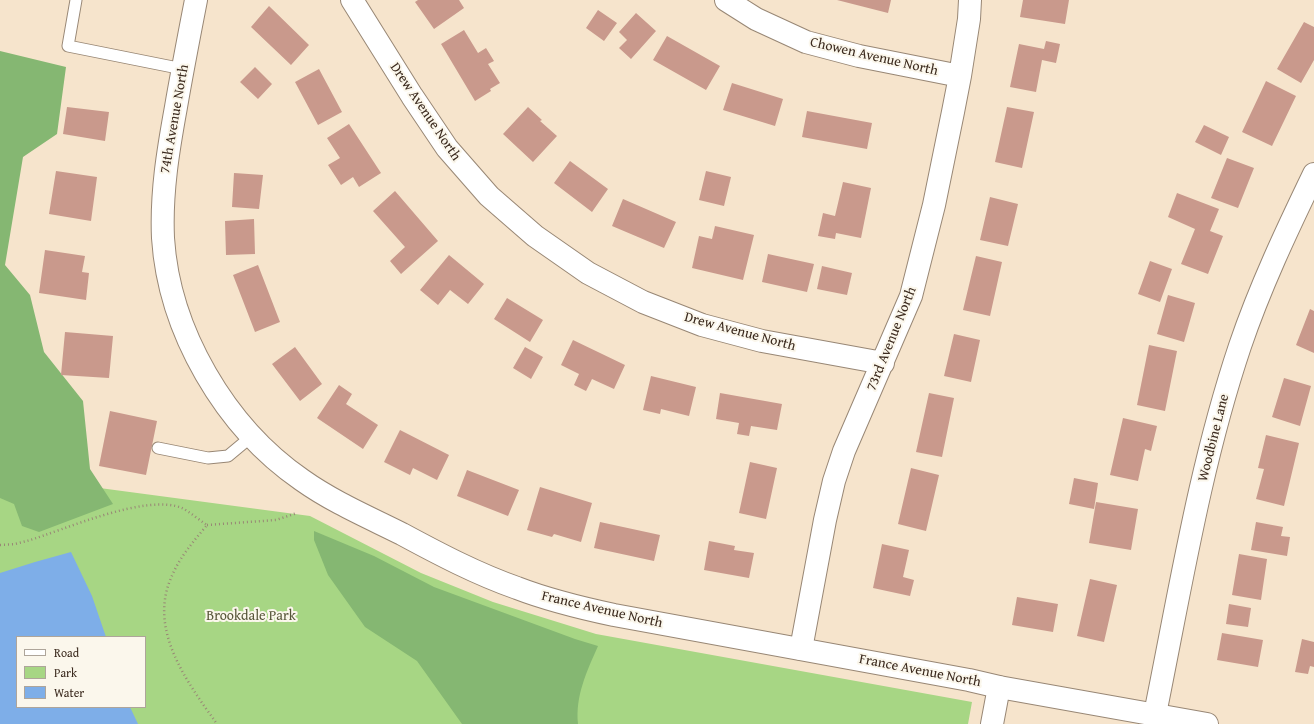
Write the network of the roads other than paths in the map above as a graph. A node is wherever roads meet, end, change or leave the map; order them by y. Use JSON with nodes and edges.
{"nodes":[{"id":1,"x":76,"y":0,"type":"edge"},
{"id":2,"x":196,"y":0,"type":"edge"},
{"id":3,"x":352,"y":0,"type":"edge"},
{"id":4,"x":726,"y":0,"type":"edge"},
{"id":5,"x":970,"y":0,"type":"edge"},
{"id":6,"x":183,"y":69,"type":"junction"},
{"id":7,"x":960,"y":76,"type":"junction"},
{"id":8,"x":1314,"y":174,"type":"edge"},
{"id":9,"x":163,"y":239,"type":"joint"},
{"id":10,"x":883,"y":364,"type":"junction"},
{"id":11,"x":252,"y":436,"type":"junction"},
{"id":12,"x":158,"y":448,"type":"dead end"},
{"id":13,"x":801,"y":649,"type":"junction"},
{"id":14,"x":999,"y":687,"type":"junction"},
{"id":15,"x":1155,"y":714,"type":"junction"},
{"id":16,"x":992,"y":724,"type":"edge"},
{"id":17,"x":1207,"y":724,"type":"edge"}],
"edges":[{"from":1,"to":6,"type":"lane"},
{"from":2,"to":6,"type":"street","name":"74th Avenue North"},
{"from":3,"to":10,"type":"street","name":"Drew Avenue North"},
{"from":4,"to":7,"type":"street","name":"Chowen Avenue North"},
{"from":5,"to":7,"type":"street","name":"73rd Avenue North"},
{"from":6,"to":9,"type":"street","name":"74th Avenue North"},
{"from":7,"to":10,"type":"street","name":"73rd Avenue North"},
{"from":8,"to":15,"type":"street","name":"Woodbine Lane"},
{"from":9,"to":11,"type":"street","name":"France Avenue North"},
{"from":10,"to":13,"type":"street","name":"73rd Avenue North"},
{"from":11,"to":12,"type":"lane"},
{"from":11,"to":13,"type":"street","name":"France Avenue North"},
{"from":13,"to":14,"type":"street","name":"France Avenue North"},
{"from":14,"to":15,"type":"street","name":"France Avenue North"},
{"from":14,"to":16,"type":"street"},
{"from":15,"to":17,"type":"street","name":"France Avenue North"}]}
